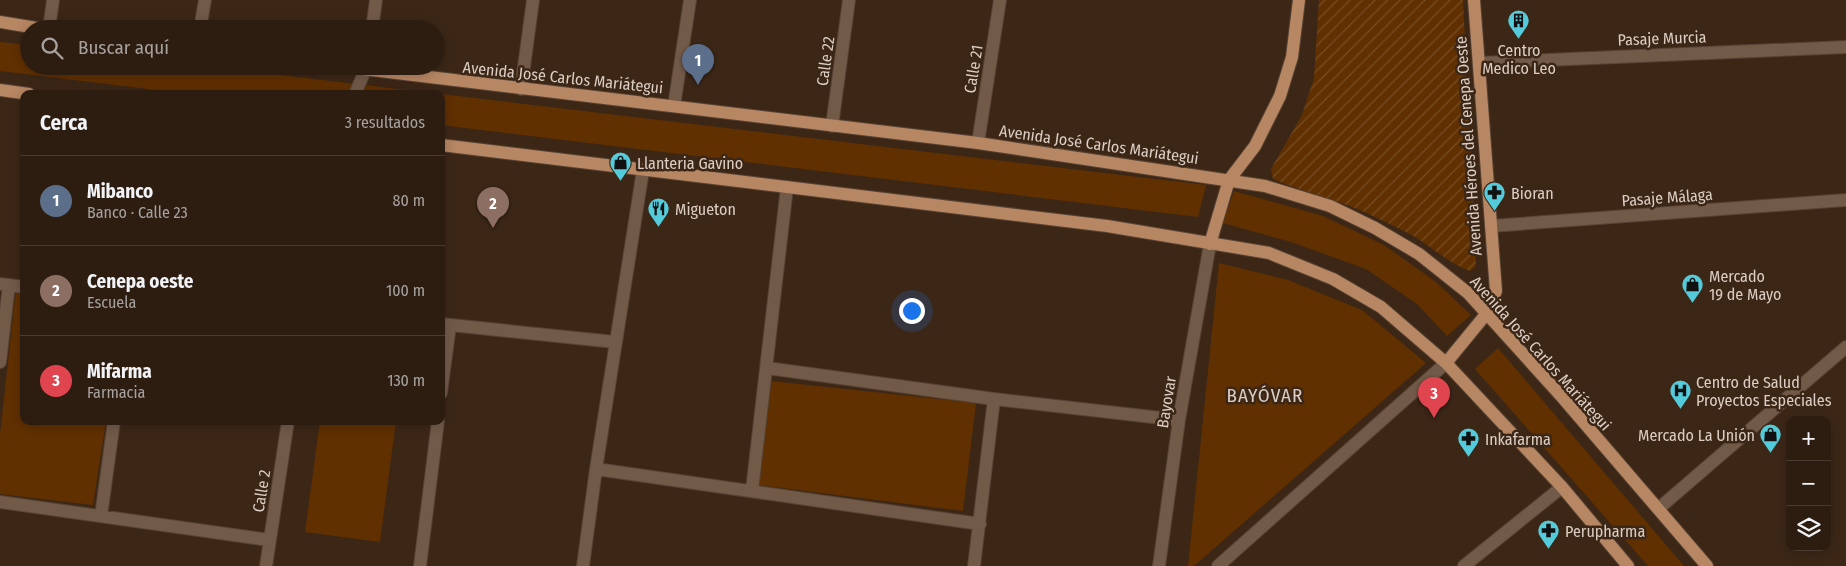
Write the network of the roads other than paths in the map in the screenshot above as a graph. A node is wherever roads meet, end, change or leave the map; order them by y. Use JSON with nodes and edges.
{"nodes":[{"id":1,"x":52,"y":0,"type":"edge"},
{"id":2,"x":205,"y":0,"type":"edge"},
{"id":3,"x":376,"y":0,"type":"edge"},
{"id":4,"x":533,"y":0,"type":"edge"},
{"id":5,"x":690,"y":0,"type":"edge"},
{"id":6,"x":849,"y":0,"type":"edge"},
{"id":7,"x":1000,"y":0,"type":"edge"},
{"id":8,"x":1299,"y":0,"type":"edge"},
{"id":9,"x":1474,"y":0,"type":"edge"},
{"id":10,"x":50,"y":20,"type":"edge"},
{"id":11,"x":202,"y":20,"type":"edge"},
{"id":12,"x":373,"y":20,"type":"edge"},
{"id":13,"x":0,"y":22,"type":"edge"},
{"id":14,"x":20,"y":25,"type":"edge"},
{"id":15,"x":1846,"y":47,"type":"edge"},
{"id":16,"x":1479,"y":63,"type":"junction"},
{"id":17,"x":364,"y":75,"type":"edge"},
{"id":18,"x":418,"y":75,"type":"edge"},
{"id":19,"x":521,"y":89,"type":"junction"},
{"id":20,"x":0,"y":90,"type":"edge"},
{"id":21,"x":358,"y":90,"type":"edge"},
{"id":22,"x":20,"y":93,"type":"edge"},
{"id":23,"x":674,"y":106,"type":"junction"},
{"id":24,"x":832,"y":126,"type":"junction"},
{"id":25,"x":978,"y":143,"type":"junction"},
{"id":26,"x":445,"y":145,"type":"edge"},
{"id":27,"x":643,"y":170,"type":"junction"},
{"id":28,"x":1229,"y":180,"type":"junction"},
{"id":29,"x":787,"y":187,"type":"junction"},
{"id":30,"x":1846,"y":200,"type":"edge"},
{"id":31,"x":1491,"y":226,"type":"junction"},
{"id":32,"x":1210,"y":244,"type":"junction"},
{"id":33,"x":5,"y":284,"type":"edge"},
{"id":34,"x":20,"y":286,"type":"edge"},
{"id":35,"x":1487,"y":313,"type":"junction"},
{"id":36,"x":445,"y":324,"type":"edge"},
{"id":37,"x":615,"y":342,"type":"junction"},
{"id":38,"x":1846,"y":347,"type":"edge"},
{"id":39,"x":0,"y":362,"type":"edge"},
{"id":40,"x":1446,"y":363,"type":"junction"},
{"id":41,"x":767,"y":368,"type":"junction"},
{"id":42,"x":994,"y":399,"type":"junction"},
{"id":43,"x":1179,"y":420,"type":"junction"},
{"id":44,"x":113,"y":425,"type":"edge"},
{"id":45,"x":287,"y":425,"type":"edge"},
{"id":46,"x":438,"y":425,"type":"edge"},
{"id":47,"x":596,"y":469,"type":"junction"},
{"id":48,"x":1562,"y":487,"type":"junction"},
{"id":49,"x":752,"y":490,"type":"junction"},
{"id":50,"x":0,"y":502,"type":"edge"},
{"id":51,"x":1658,"y":509,"type":"junction"},
{"id":52,"x":101,"y":516,"type":"junction"},
{"id":53,"x":980,"y":524,"type":"junction"},
{"id":54,"x":269,"y":540,"type":"junction"},
{"id":55,"x":266,"y":566,"type":"edge"},
{"id":56,"x":420,"y":566,"type":"edge"},
{"id":57,"x":583,"y":566,"type":"edge"},
{"id":58,"x":974,"y":566,"type":"edge"},
{"id":59,"x":1159,"y":566,"type":"edge"},
{"id":60,"x":1218,"y":566,"type":"edge"},
{"id":61,"x":1464,"y":566,"type":"edge"},
{"id":62,"x":1628,"y":566,"type":"edge"},
{"id":63,"x":1706,"y":566,"type":"edge"}],
"edges":[{"from":1,"to":10,"type":"street"},
{"from":2,"to":11,"type":"street"},
{"from":3,"to":12,"type":"street"},
{"from":4,"to":19,"type":"street"},
{"from":5,"to":23,"type":"street"},
{"from":6,"to":24,"type":"street","name":"Calle 22"},
{"from":7,"to":25,"type":"street","name":"Calle 21"},
{"from":8,"to":28,"type":"main road"},
{"from":9,"to":16,"type":"main road","name":"Avenida Héroes del Cenepa Oeste"},
{"from":13,"to":14,"type":"main road"},
{"from":15,"to":16,"type":"street","name":"Pasaje Murcia"},
{"from":16,"to":31,"type":"main road","name":"Avenida Héroes del Cenepa Oeste"},
{"from":17,"to":21,"type":"street"},
{"from":18,"to":19,"type":"main road","name":"Avenida José Carlos Mariátegui"},
{"from":19,"to":23,"type":"main road","name":"Avenida José Carlos Mariátegui"},
{"from":20,"to":22,"type":"main road"},
{"from":23,"to":24,"type":"main road","name":"Avenida José Carlos Mariátegui"},
{"from":24,"to":25,"type":"main road","name":"Avenida José Carlos Mariátegui"},
{"from":25,"to":28,"type":"main road","name":"Avenida José Carlos Mariátegui"},
{"from":26,"to":27,"type":"main road"},
{"from":27,"to":29,"type":"main road"},
{"from":27,"to":37,"type":"street"},
{"from":28,"to":32,"type":"main road"},
{"from":28,"to":35,"type":"main road","name":"Avenida José Carlos Mariátegui"},
{"from":29,"to":32,"type":"main road"},
{"from":29,"to":41,"type":"street"},
{"from":30,"to":31,"type":"street","name":"Pasaje Málaga"},
{"from":31,"to":35,"type":"main road","name":"Avenida Héroes del Cenepa Oeste"},
{"from":32,"to":40,"type":"main road"},
{"from":32,"to":43,"type":"street","name":"Bayovar"},
{"from":33,"to":34,"type":"street"},
{"from":33,"to":39,"type":"street"},
{"from":35,"to":40,"type":"main road","name":"Avenida Héroes del Cenepa Oeste"},
{"from":35,"to":51,"type":"main road","name":"Avenida José Carlos Mariátegui"},
{"from":36,"to":37,"type":"street"},
{"from":37,"to":47,"type":"street"},
{"from":38,"to":51,"type":"street"},
{"from":40,"to":48,"type":"main road"},
{"from":40,"to":60,"type":"street"},
{"from":41,"to":42,"type":"street"},
{"from":41,"to":49,"type":"street"},
{"from":42,"to":43,"type":"street"},
{"from":42,"to":53,"type":"street"},
{"from":43,"to":59,"type":"street","name":"Bayovar"},
{"from":44,"to":52,"type":"street"},
{"from":45,"to":54,"type":"street","name":"Calle 2"},
{"from":46,"to":56,"type":"street"},
{"from":47,"to":49,"type":"street"},
{"from":47,"to":57,"type":"street"},
{"from":48,"to":61,"type":"street"},
{"from":48,"to":62,"type":"main road"},
{"from":49,"to":53,"type":"street"},
{"from":50,"to":52,"type":"street"},
{"from":51,"to":63,"type":"main road","name":"Avenida José Carlos Mariátegui"},
{"from":52,"to":54,"type":"street"},
{"from":53,"to":58,"type":"street"},
{"from":54,"to":55,"type":"street","name":"Calle 2"}]}
